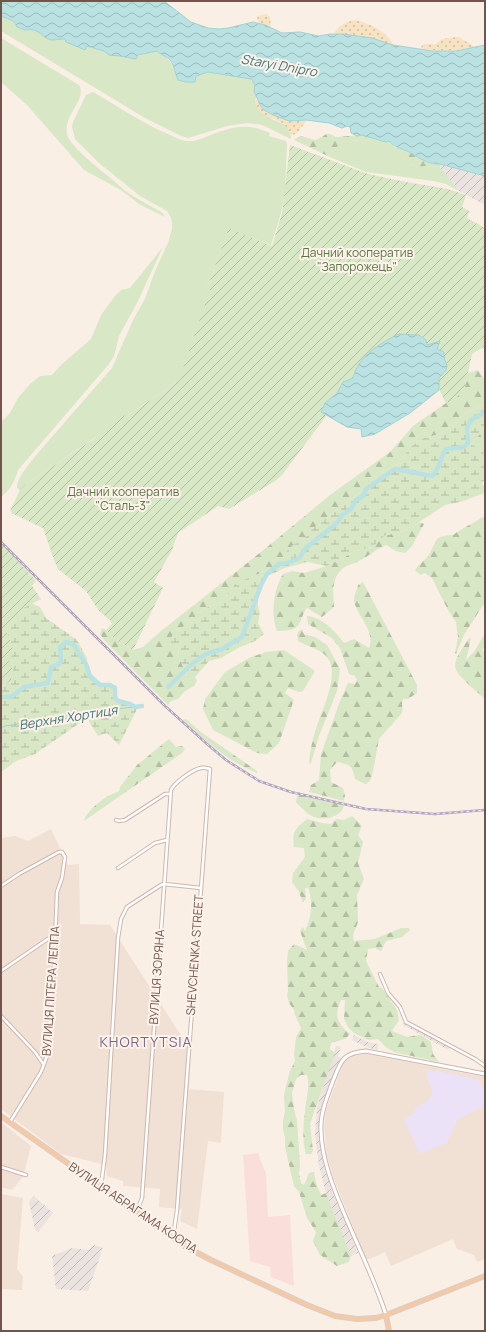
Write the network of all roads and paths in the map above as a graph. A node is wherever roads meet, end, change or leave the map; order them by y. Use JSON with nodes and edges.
{"nodes":[{"id":1,"x":170,"y":794,"type":"junction"},
{"id":2,"x":116,"y":820,"type":"dead end"},
{"id":3,"x":166,"y":840,"type":"junction"},
{"id":4,"x":118,"y":868,"type":"dead end"},
{"id":5,"x":164,"y":884,"type":"junction"},
{"id":6,"x":1,"y":886,"type":"edge"},
{"id":7,"x":200,"y":888,"type":"junction"},
{"id":8,"x":55,"y":934,"type":"junction"},
{"id":9,"x":1,"y":971,"type":"edge"},
{"id":10,"x":380,"y":974,"type":"dead end"},
{"id":11,"x":1,"y":1016,"type":"edge"},
{"id":12,"x":44,"y":1065,"type":"junction"},
{"id":13,"x":485,"y":1066,"type":"edge"},
{"id":14,"x":485,"y":1074,"type":"edge"},
{"id":15,"x":1,"y":1116,"type":"edge"},
{"id":16,"x":10,"y":1122,"type":"junction"},
{"id":17,"x":1,"y":1167,"type":"edge"},
{"id":18,"x":26,"y":1175,"type":"dead end"},
{"id":19,"x":101,"y":1186,"type":"junction"},
{"id":20,"x":137,"y":1211,"type":"junction"},
{"id":21,"x":172,"y":1236,"type":"junction"},
{"id":22,"x":485,"y":1276,"type":"edge"},
{"id":23,"x":386,"y":1315,"type":"junction"},
{"id":24,"x":389,"y":1331,"type":"edge"}],
"edges":[{"from":1,"to":2,"type":"street"},
{"from":1,"to":3,"type":"street","name":"ВУЛИЦЯ ЗОРЯНА"},
{"from":1,"to":7,"type":"street","name":"SHEVCHENKA STREET"},
{"from":3,"to":4,"type":"street"},
{"from":3,"to":5,"type":"street","name":"ВУЛИЦЯ ЗОРЯНА"},
{"from":5,"to":7,"type":"street"},
{"from":5,"to":19,"type":"street"},
{"from":5,"to":20,"type":"street","name":"ВУЛИЦЯ ЗОРЯНА"},
{"from":6,"to":8,"type":"street","name":"ВУЛИЦЯ ПІТЕРА ЛЕППА"},
{"from":7,"to":21,"type":"street","name":"SHEVCHENKA STREET"},
{"from":8,"to":9,"type":"street"},
{"from":8,"to":12,"type":"street","name":"ВУЛИЦЯ ПІТЕРА ЛЕППА"},
{"from":10,"to":13,"type":"street"},
{"from":11,"to":12,"type":"street"},
{"from":12,"to":16,"type":"street","name":"ВУЛИЦЯ ПІТЕРА ЛЕППА"},
{"from":14,"to":23,"type":"street"},
{"from":15,"to":16,"type":"main road","name":"ВУЛИЦЯ АБРАГАМА КООПА"},
{"from":16,"to":19,"type":"main road","name":"ВУЛИЦЯ АБРАГАМА КООПА"},
{"from":17,"to":18,"type":"street"},
{"from":19,"to":20,"type":"main road","name":"ВУЛИЦЯ АБРАГАМА КООПА"},
{"from":20,"to":21,"type":"main road","name":"ВУЛИЦЯ АБРАГАМА КООПА"},
{"from":21,"to":23,"type":"main road","name":"ВУЛИЦЯ АБРАГАМА КООПА"},
{"from":22,"to":23,"type":"main road","name":"ВУЛИЦЯ АБРАГАМА КООПА"},
{"from":23,"to":24,"type":"main road"}]}
